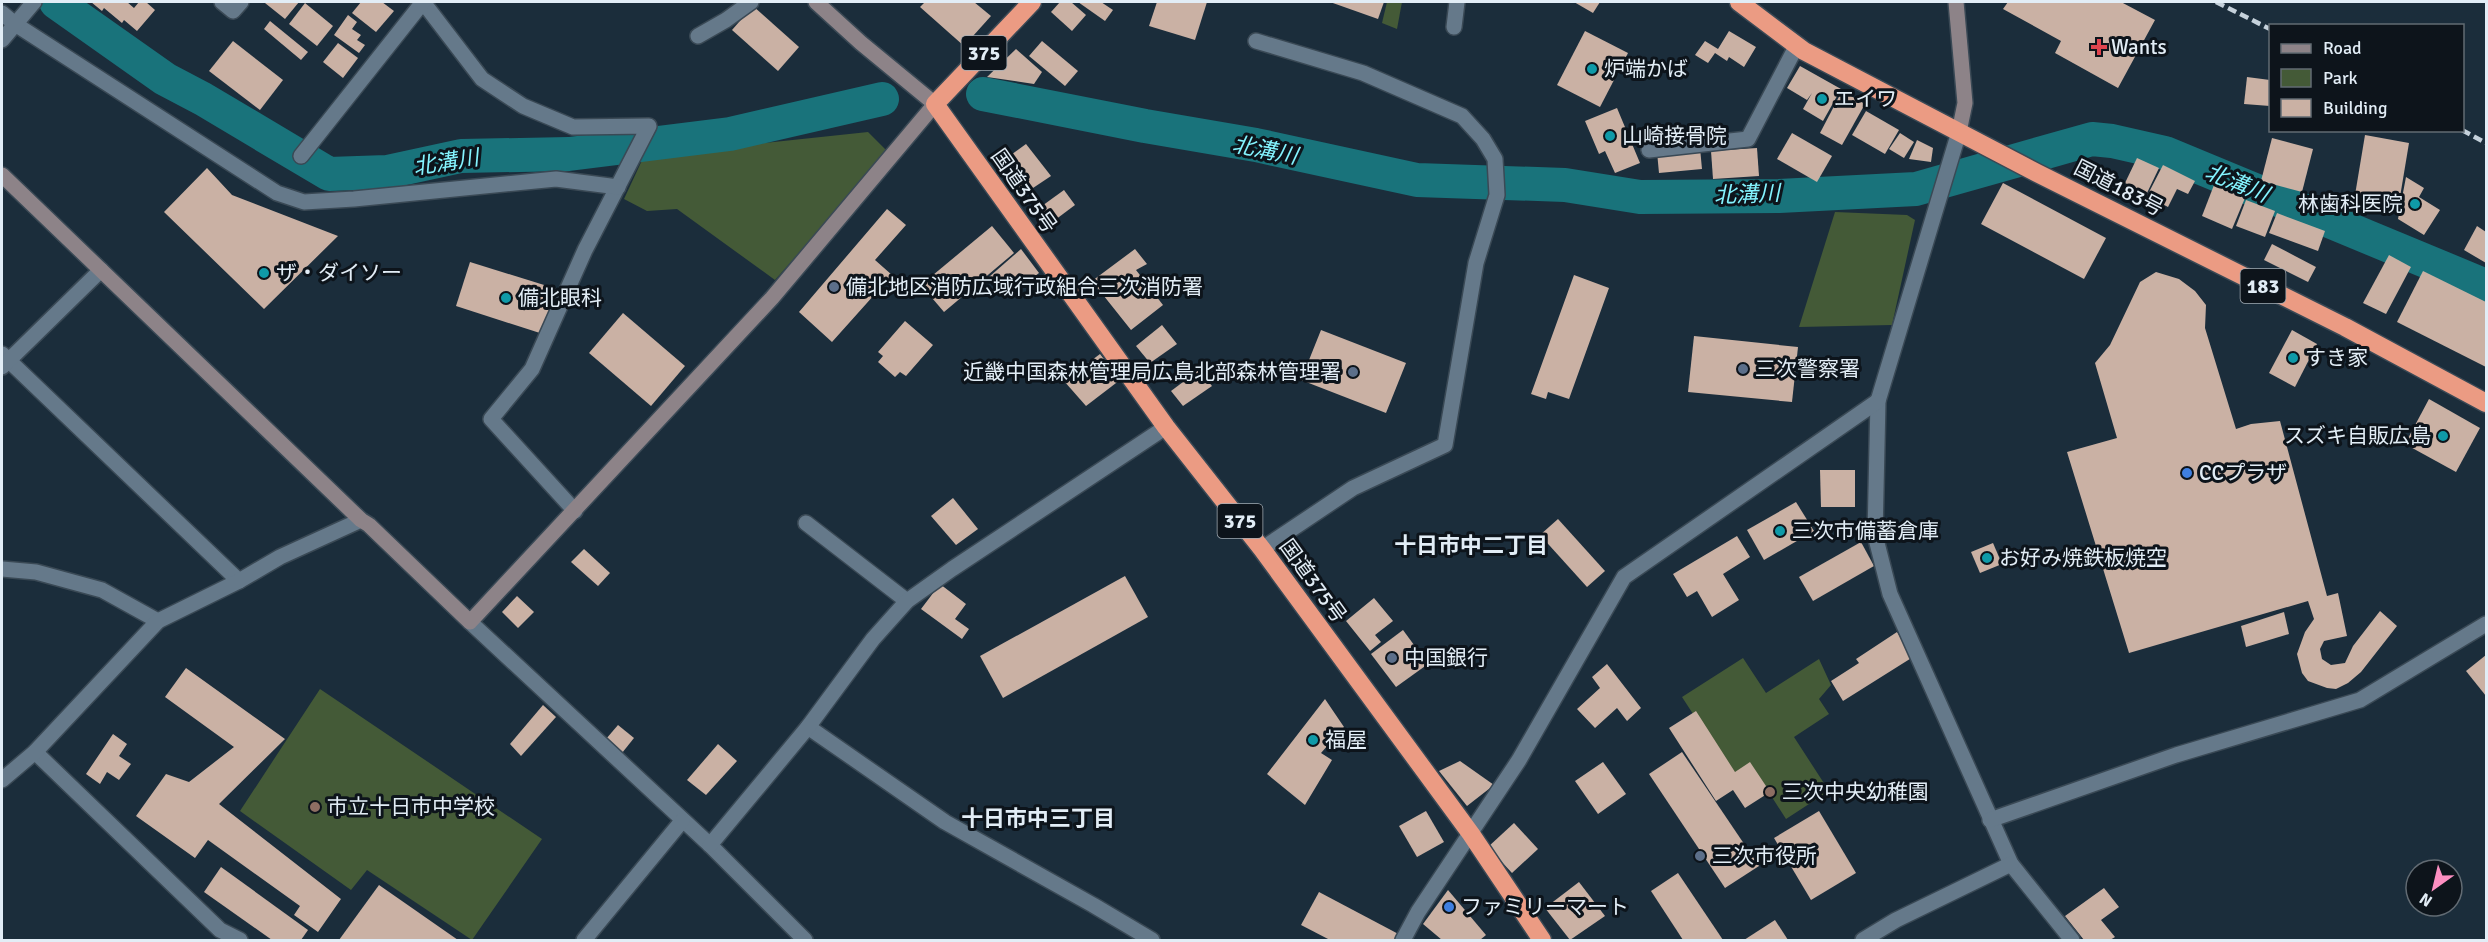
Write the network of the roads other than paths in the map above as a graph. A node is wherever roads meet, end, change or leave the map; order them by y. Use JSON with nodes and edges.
{"nodes":[{"id":1,"x":34,"y":2,"type":"edge"},
{"id":2,"x":222,"y":2,"type":"edge"},
{"id":3,"x":241,"y":2,"type":"edge"},
{"id":4,"x":423,"y":2,"type":"edge"},
{"id":5,"x":751,"y":2,"type":"edge"},
{"id":6,"x":816,"y":2,"type":"edge"},
{"id":7,"x":1032,"y":2,"type":"edge"},
{"id":8,"x":1457,"y":2,"type":"edge"},
{"id":9,"x":1739,"y":2,"type":"edge"},
{"id":10,"x":1956,"y":2,"type":"edge"},
{"id":11,"x":2,"y":13,"type":"edge"},
{"id":12,"x":15,"y":24,"type":"junction"},
{"id":13,"x":1454,"y":27,"type":"dead end"},
{"id":14,"x":698,"y":36,"type":"dead end"},
{"id":15,"x":2,"y":40,"type":"edge"},
{"id":16,"x":1256,"y":41,"type":"dead end"},
{"id":17,"x":1797,"y":45,"type":"junction"},
{"id":18,"x":935,"y":104,"type":"junction"},
{"id":19,"x":1959,"y":132,"type":"junction"},
{"id":20,"x":1649,"y":150,"type":"dead end"},
{"id":21,"x":301,"y":156,"type":"dead end"},
{"id":22,"x":2,"y":175,"type":"edge"},
{"id":23,"x":618,"y":187,"type":"junction"},
{"id":24,"x":100,"y":270,"type":"junction"},
{"id":25,"x":4,"y":360,"type":"edge"},
{"id":26,"x":1878,"y":401,"type":"junction"},
{"id":27,"x":2487,"y":403,"type":"edge"},
{"id":28,"x":1166,"y":427,"type":"junction"},
{"id":29,"x":575,"y":511,"type":"junction"},
{"id":30,"x":361,"y":520,"type":"junction"},
{"id":31,"x":806,"y":523,"type":"dead end"},
{"id":32,"x":1262,"y":549,"type":"junction"},
{"id":33,"x":2,"y":569,"type":"edge"},
{"id":34,"x":239,"y":581,"type":"junction"},
{"id":35,"x":908,"y":601,"type":"junction"},
{"id":36,"x":158,"y":621,"type":"junction"},
{"id":37,"x":471,"y":622,"type":"junction"},
{"id":38,"x":2487,"y":624,"type":"edge"},
{"id":39,"x":808,"y":727,"type":"junction"},
{"id":40,"x":35,"y":752,"type":"junction"},
{"id":41,"x":2,"y":780,"type":"edge"},
{"id":42,"x":1990,"y":820,"type":"junction"},
{"id":43,"x":682,"y":821,"type":"junction"},
{"id":44,"x":1471,"y":834,"type":"junction"},
{"id":45,"x":710,"y":845,"type":"junction"},
{"id":46,"x":2011,"y":864,"type":"junction"},
{"id":47,"x":240,"y":940,"type":"edge"},
{"id":48,"x":584,"y":940,"type":"edge"},
{"id":49,"x":805,"y":940,"type":"edge"},
{"id":50,"x":1152,"y":940,"type":"edge"},
{"id":51,"x":1403,"y":940,"type":"edge"},
{"id":52,"x":1542,"y":940,"type":"edge"},
{"id":53,"x":1863,"y":940,"type":"edge"},
{"id":54,"x":2072,"y":940,"type":"edge"}],
"edges":[{"from":1,"to":12,"type":"street"},
{"from":2,"to":3,"type":"street"},
{"from":4,"to":21,"type":"street"},
{"from":4,"to":23,"type":"street"},
{"from":5,"to":14,"type":"street"},
{"from":6,"to":18,"type":"street"},
{"from":7,"to":18,"type":"highway","number":"375"},
{"from":8,"to":13,"type":"street"},
{"from":9,"to":17,"type":"highway","name":"国道183号","number":"183"},
{"from":10,"to":19,"type":"street"},
{"from":11,"to":12,"type":"street"},
{"from":12,"to":15,"type":"street"},
{"from":12,"to":23,"type":"street"},
{"from":16,"to":32,"type":"street"},
{"from":17,"to":19,"type":"highway","name":"国道183号","number":"183"},
{"from":17,"to":20,"type":"street"},
{"from":18,"to":28,"type":"highway","name":"国道375号","number":"375"},
{"from":18,"to":29,"type":"street"},
{"from":19,"to":26,"type":"street"},
{"from":19,"to":27,"type":"highway","name":"国道183号","number":"183"},
{"from":22,"to":24,"type":"street"},
{"from":23,"to":29,"type":"street"},
{"from":24,"to":25,"type":"street"},
{"from":24,"to":30,"type":"street"},
{"from":25,"to":34,"type":"street"},
{"from":26,"to":42,"type":"street"},
{"from":26,"to":44,"type":"street"},
{"from":28,"to":32,"type":"highway","name":"国道375号","number":"375"},
{"from":28,"to":35,"type":"street"},
{"from":29,"to":37,"type":"street"},
{"from":30,"to":34,"type":"street"},
{"from":30,"to":37,"type":"street"},
{"from":31,"to":35,"type":"street"},
{"from":32,"to":44,"type":"highway","name":"国道375号","number":"375"},
{"from":33,"to":36,"type":"street"},
{"from":34,"to":36,"type":"street"},
{"from":35,"to":39,"type":"street"},
{"from":36,"to":40,"type":"street"},
{"from":37,"to":43,"type":"street"},
{"from":38,"to":42,"type":"street"},
{"from":39,"to":45,"type":"street"},
{"from":39,"to":50,"type":"street"},
{"from":40,"to":41,"type":"street"},
{"from":40,"to":47,"type":"street"},
{"from":42,"to":46,"type":"street"},
{"from":43,"to":45,"type":"street"},
{"from":43,"to":48,"type":"street"},
{"from":44,"to":51,"type":"street"},
{"from":44,"to":52,"type":"highway","name":"国道375号","number":"375"},
{"from":45,"to":49,"type":"street"},
{"from":46,"to":53,"type":"street"},
{"from":46,"to":54,"type":"street"}]}
